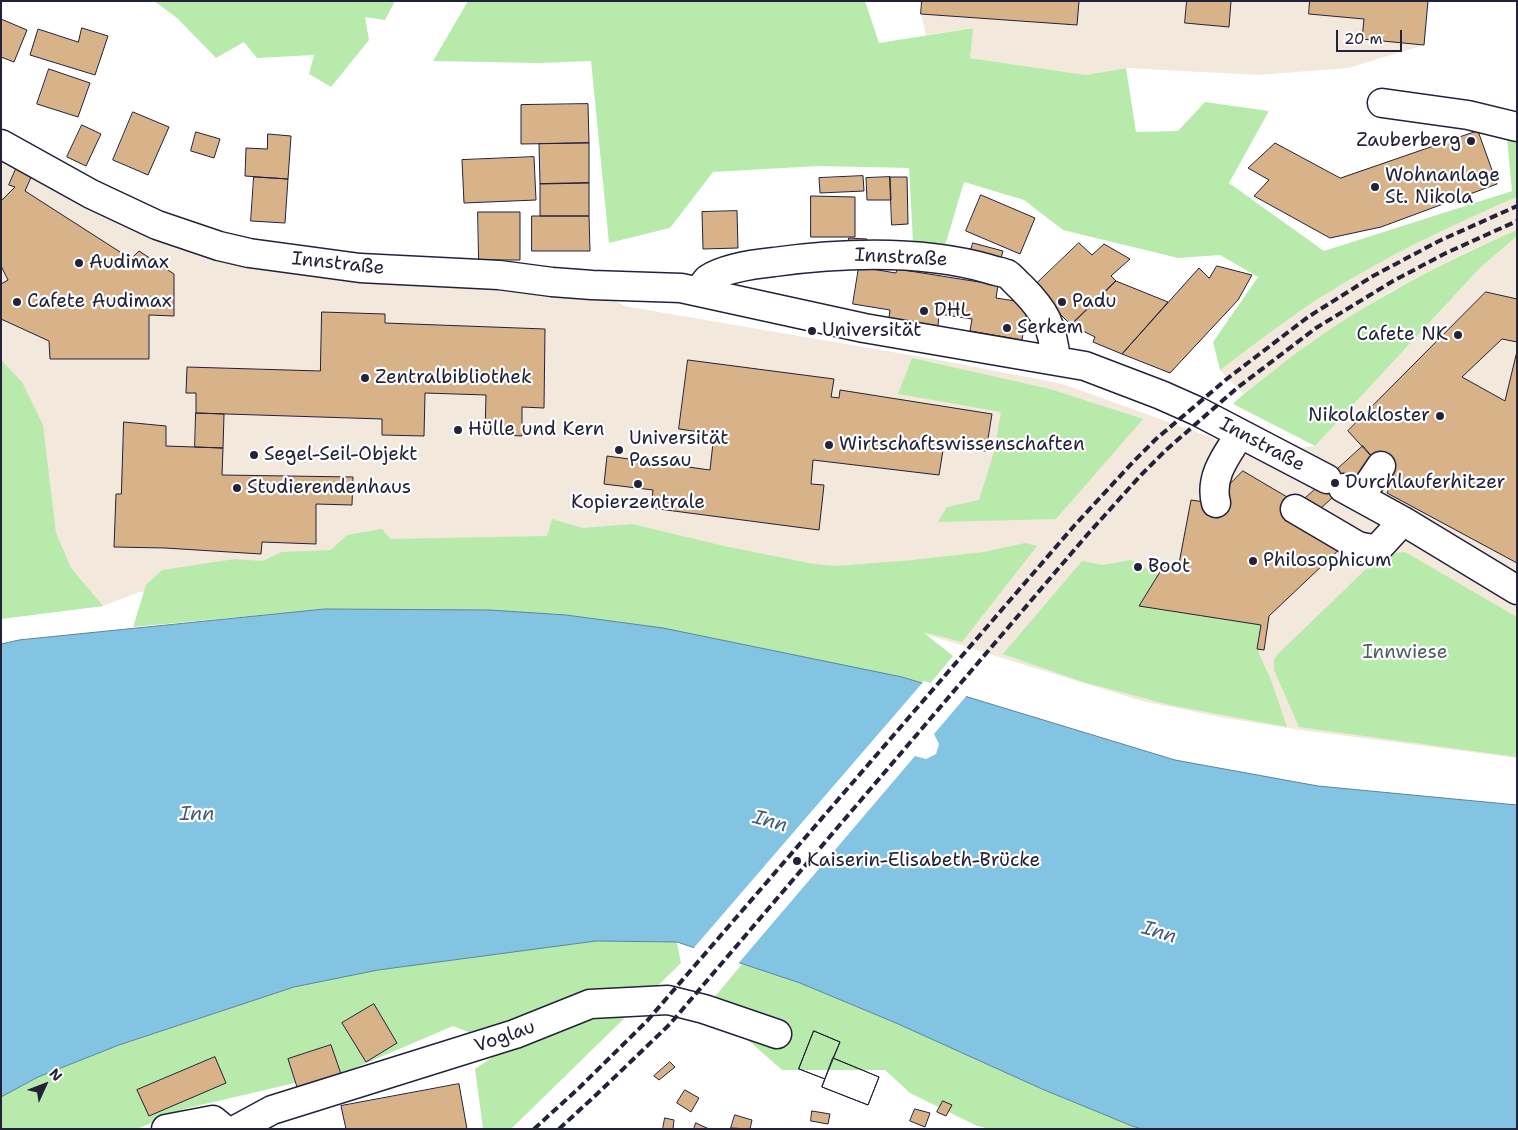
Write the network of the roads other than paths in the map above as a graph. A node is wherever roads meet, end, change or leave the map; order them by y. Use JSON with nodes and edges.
{"nodes":[{"id":1,"x":1382,"y":103,"type":"dead end"},
{"id":2,"x":1517,"y":127,"type":"edge"},
{"id":3,"x":1,"y":144,"type":"edge"},
{"id":4,"x":699,"y":291,"type":"junction"},
{"id":5,"x":1056,"y":360,"type":"junction"},
{"id":6,"x":1240,"y":434,"type":"junction"},
{"id":7,"x":1381,"y":466,"type":"dead end"},
{"id":8,"x":1343,"y":488,"type":"junction"},
{"id":9,"x":1216,"y":503,"type":"dead end"},
{"id":10,"x":1294,"y":509,"type":"dead end"},
{"id":11,"x":1402,"y":521,"type":"junction"},
{"id":12,"x":1517,"y":590,"type":"edge"},
{"id":13,"x":777,"y":1034,"type":"dead end"},
{"id":14,"x":166,"y":1129,"type":"edge"},
{"id":15,"x":224,"y":1129,"type":"edge"},
{"id":16,"x":237,"y":1129,"type":"edge"}],
"edges":[{"from":1,"to":2,"type":"street"},
{"from":3,"to":4,"type":"street","name":"Innstraße"},
{"from":4,"to":5,"type":"street","name":"Innstraße"},
{"from":4,"to":5,"type":"street","name":"Innstraße"},
{"from":5,"to":6,"type":"street","name":"Innstraße"},
{"from":6,"to":8,"type":"street","name":"Innstraße"},
{"from":6,"to":9,"type":"street"},
{"from":7,"to":8,"type":"street"},
{"from":8,"to":11,"type":"street","name":"Innstraße"},
{"from":10,"to":11,"type":"street"},
{"from":11,"to":12,"type":"street","name":"Innstraße"},
{"from":13,"to":16,"type":"street","name":"Voglau"},
{"from":14,"to":15,"type":"street"}]}
